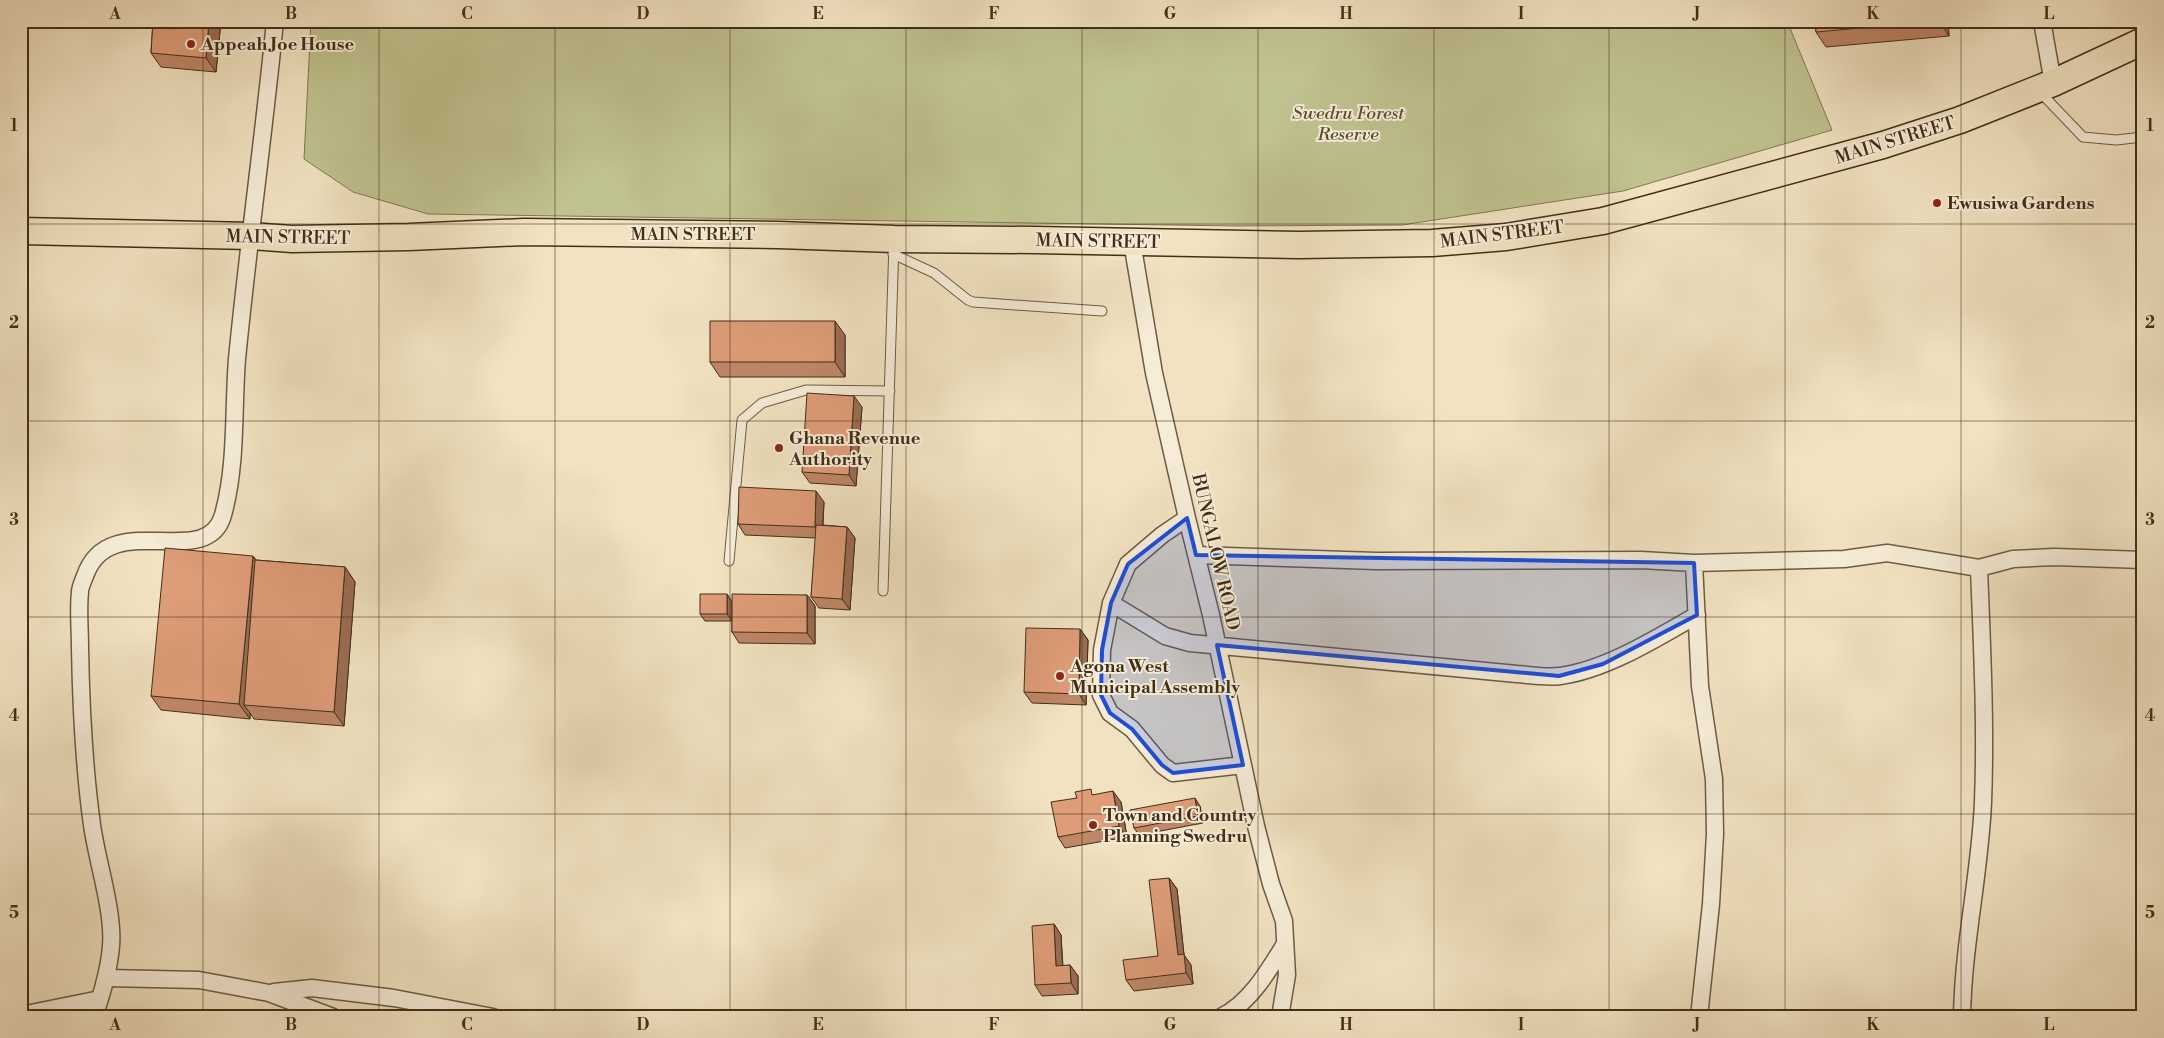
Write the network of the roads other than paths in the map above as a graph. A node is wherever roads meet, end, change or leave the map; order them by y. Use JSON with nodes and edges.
{"nodes":[{"id":1,"x":275,"y":21,"type":"edge"},
{"id":2,"x":2042,"y":21,"type":"edge"},
{"id":3,"x":2143,"y":41,"type":"edge"},
{"id":4,"x":2045,"y":86,"type":"junction"},
{"id":5,"x":2143,"y":137,"type":"edge"},
{"id":6,"x":21,"y":231,"type":"edge"},
{"id":7,"x":251,"y":236,"type":"junction"},
{"id":8,"x":1132,"y":242,"type":"junction"},
{"id":9,"x":893,"y":247,"type":"junction"},
{"id":10,"x":1102,"y":311,"type":"dead end"},
{"id":11,"x":890,"y":391,"type":"junction"},
{"id":12,"x":1187,"y":518,"type":"junction"},
{"id":13,"x":1196,"y":555,"type":"junction"},
{"id":14,"x":2143,"y":560,"type":"edge"},
{"id":15,"x":730,"y":561,"type":"dead end"},
{"id":16,"x":1694,"y":563,"type":"junction"},
{"id":17,"x":1979,"y":568,"type":"junction"},
{"id":18,"x":883,"y":591,"type":"dead end"},
{"id":19,"x":1111,"y":603,"type":"junction"},
{"id":20,"x":1697,"y":615,"type":"junction"},
{"id":21,"x":1217,"y":646,"type":"junction"},
{"id":22,"x":1243,"y":765,"type":"junction"},
{"id":23,"x":1285,"y":944,"type":"junction"},
{"id":24,"x":107,"y":978,"type":"junction"},
{"id":25,"x":269,"y":993,"type":"junction"},
{"id":26,"x":100,"y":999,"type":"junction"},
{"id":27,"x":21,"y":1015,"type":"edge"},
{"id":28,"x":94,"y":1017,"type":"edge"},
{"id":29,"x":333,"y":1017,"type":"edge"},
{"id":30,"x":493,"y":1017,"type":"edge"},
{"id":31,"x":1221,"y":1017,"type":"edge"},
{"id":32,"x":1280,"y":1017,"type":"edge"},
{"id":33,"x":1699,"y":1017,"type":"edge"},
{"id":34,"x":1962,"y":1017,"type":"edge"}],
"edges":[{"from":1,"to":7,"type":"street"},
{"from":2,"to":4,"type":"street"},
{"from":3,"to":4,"type":"main road","name":"MAIN STREET"},
{"from":4,"to":5,"type":"lane"},
{"from":4,"to":8,"type":"main road","name":"MAIN STREET"},
{"from":6,"to":7,"type":"main road","name":"MAIN STREET"},
{"from":7,"to":9,"type":"main road","name":"MAIN STREET"},
{"from":7,"to":24,"type":"street"},
{"from":8,"to":9,"type":"main road","name":"MAIN STREET"},
{"from":8,"to":12,"type":"street","name":"BUNGALOW ROAD"},
{"from":9,"to":10,"type":"lane"},
{"from":9,"to":11,"type":"lane"},
{"from":11,"to":15,"type":"lane"},
{"from":11,"to":18,"type":"lane"},
{"from":12,"to":13,"type":"street","name":"BUNGALOW ROAD"},
{"from":12,"to":19,"type":"street"},
{"from":13,"to":16,"type":"street"},
{"from":13,"to":21,"type":"street","name":"BUNGALOW ROAD"},
{"from":14,"to":17,"type":"street"},
{"from":16,"to":17,"type":"street"},
{"from":16,"to":20,"type":"street"},
{"from":17,"to":34,"type":"street"},
{"from":19,"to":21,"type":"street"},
{"from":19,"to":22,"type":"street"},
{"from":20,"to":21,"type":"street"},
{"from":20,"to":33,"type":"street"},
{"from":21,"to":22,"type":"street","name":"BUNGALOW ROAD"},
{"from":22,"to":23,"type":"street","name":"BUNGALOW ROAD"},
{"from":23,"to":31,"type":"street"},
{"from":23,"to":32,"type":"street","name":"BUNGALOW ROAD"},
{"from":24,"to":25,"type":"street"},
{"from":24,"to":26,"type":"street"},
{"from":25,"to":29,"type":"street"},
{"from":25,"to":30,"type":"street"},
{"from":26,"to":27,"type":"street"},
{"from":26,"to":28,"type":"street"}]}
